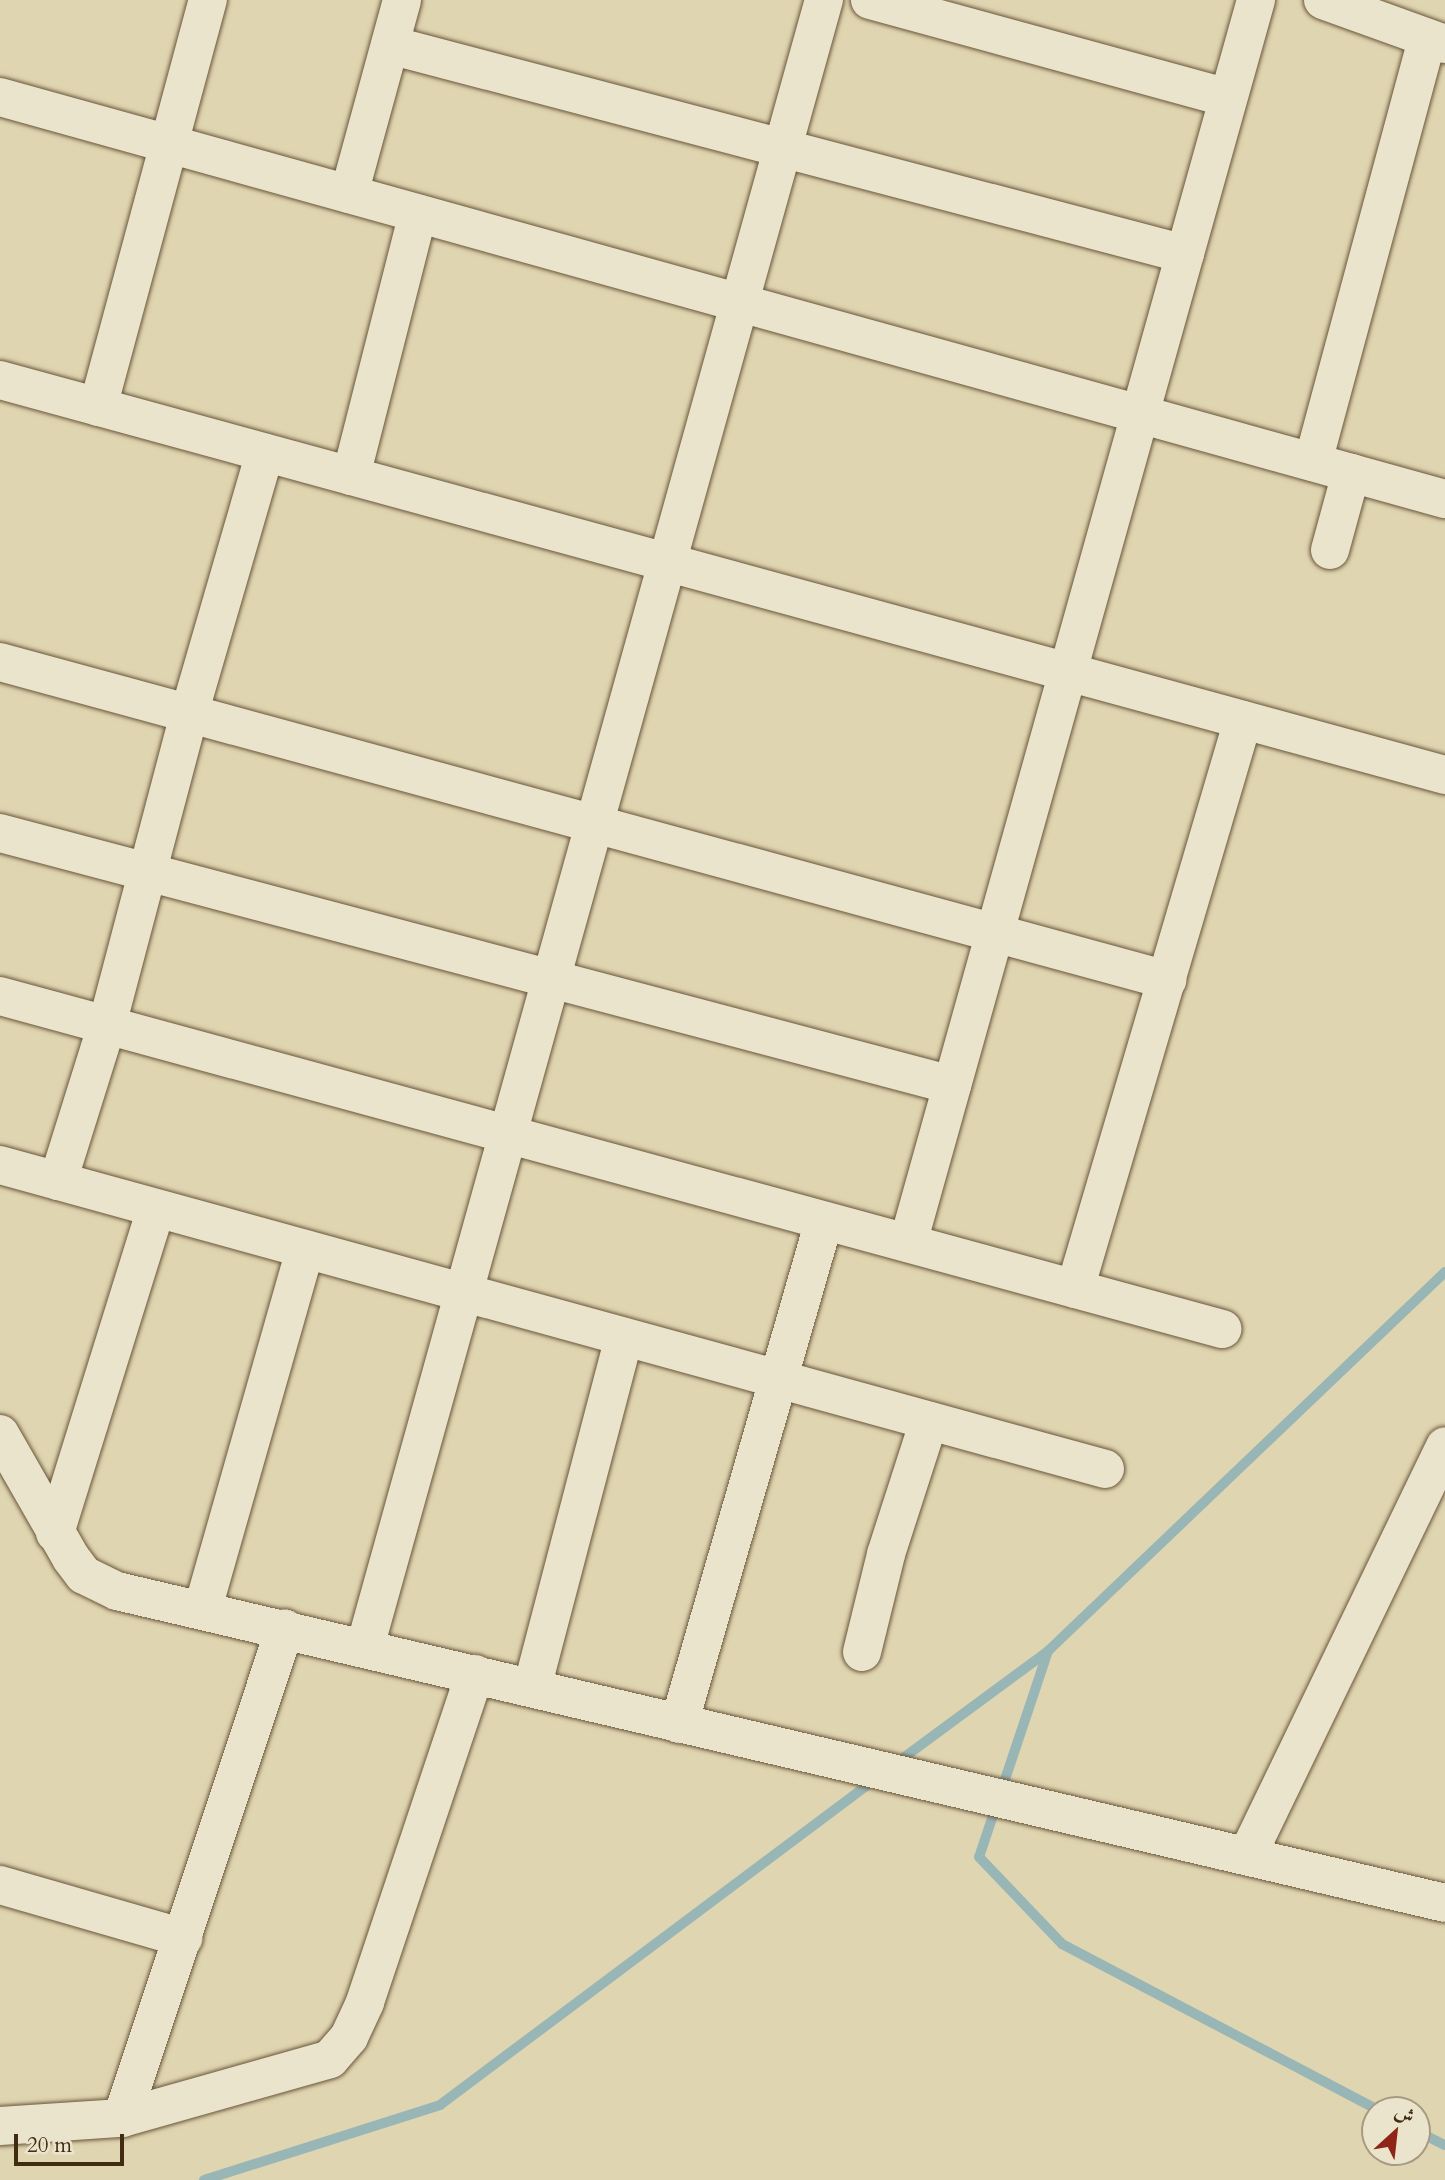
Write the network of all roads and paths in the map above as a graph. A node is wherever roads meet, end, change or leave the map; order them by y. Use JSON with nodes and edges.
{"nodes":[{"id":1,"x":208,"y":0,"type":"edge"},
{"id":2,"x":402,"y":0,"type":"edge"},
{"id":3,"x":824,"y":0,"type":"edge"},
{"id":4,"x":870,"y":0,"type":"edge"},
{"id":5,"x":1256,"y":0,"type":"edge"},
{"id":6,"x":1323,"y":0,"type":"edge"},
{"id":7,"x":1436,"y":41,"type":"edge"},
{"id":8,"x":390,"y":45,"type":"junction"},
{"id":9,"x":0,"y":97,"type":"edge"},
{"id":10,"x":1228,"y":98,"type":"junction"},
{"id":11,"x":171,"y":144,"type":"junction"},
{"id":12,"x":783,"y":148,"type":"junction"},
{"id":13,"x":349,"y":194,"type":"junction"},
{"id":14,"x":418,"y":213,"type":"junction"},
{"id":15,"x":1185,"y":254,"type":"junction"},
{"id":16,"x":740,"y":303,"type":"junction"},
{"id":17,"x":0,"y":380,"type":"edge"},
{"id":18,"x":98,"y":407,"type":"junction"},
{"id":19,"x":1140,"y":414,"type":"junction"},
{"id":20,"x":265,"y":453,"type":"junction"},
{"id":21,"x":1313,"y":462,"type":"junction"},
{"id":22,"x":1351,"y":473,"type":"junction"},
{"id":23,"x":351,"y":476,"type":"junction"},
{"id":24,"x":1445,"y":499,"type":"edge"},
{"id":25,"x":1330,"y":550,"type":"dead end"},
{"id":26,"x":668,"y":562,"type":"junction"},
{"id":27,"x":0,"y":662,"type":"edge"},
{"id":28,"x":1068,"y":672,"type":"junction"},
{"id":29,"x":189,"y":714,"type":"junction"},
{"id":30,"x":1243,"y":720,"type":"junction"},
{"id":31,"x":1445,"y":775,"type":"edge"},
{"id":32,"x":594,"y":824,"type":"junction"},
{"id":33,"x":0,"y":833,"type":"edge"},
{"id":34,"x":147,"y":872,"type":"junction"},
{"id":35,"x":995,"y":933,"type":"junction"},
{"id":36,"x":551,"y":979,"type":"junction"},
{"id":37,"x":1167,"y":980,"type":"junction"},
{"id":38,"x":0,"y":996,"type":"edge"},
{"id":39,"x":107,"y":1025,"type":"junction"},
{"id":40,"x":952,"y":1085,"type":"junction"},
{"id":41,"x":508,"y":1134,"type":"junction"},
{"id":42,"x":0,"y":1166,"type":"edge"},
{"id":43,"x":58,"y":1181,"type":"junction"},
{"id":44,"x":156,"y":1209,"type":"junction"},
{"id":45,"x":824,"y":1221,"type":"junction"},
{"id":46,"x":908,"y":1243,"type":"junction"},
{"id":47,"x":305,"y":1249,"type":"junction"},
{"id":48,"x":1075,"y":1289,"type":"junction"},
{"id":49,"x":464,"y":1293,"type":"junction"},
{"id":50,"x":1223,"y":1329,"type":"dead end"},
{"id":51,"x":624,"y":1337,"type":"junction"},
{"id":52,"x":779,"y":1380,"type":"junction"},
{"id":53,"x":929,"y":1421,"type":"junction"},
{"id":54,"x":0,"y":1434,"type":"edge"},
{"id":55,"x":1445,"y":1446,"type":"edge"},
{"id":56,"x":1105,"y":1469,"type":"dead end"},
{"id":57,"x":55,"y":1533,"type":"junction"},
{"id":58,"x":203,"y":1608,"type":"junction"},
{"id":59,"x":285,"y":1628,"type":"junction"},
{"id":60,"x":365,"y":1647,"type":"junction"},
{"id":61,"x":862,"y":1653,"type":"dead end"},
{"id":62,"x":475,"y":1674,"type":"junction"},
{"id":63,"x":532,"y":1688,"type":"junction"},
{"id":64,"x":679,"y":1724,"type":"junction"},
{"id":65,"x":1247,"y":1856,"type":"junction"},
{"id":66,"x":0,"y":1885,"type":"edge"},
{"id":67,"x":1445,"y":1903,"type":"edge"},
{"id":68,"x":184,"y":1938,"type":"junction"},
{"id":69,"x":122,"y":2118,"type":"junction"},
{"id":70,"x":0,"y":2126,"type":"edge"}],
"edges":[{"from":1,"to":11,"type":"street"},
{"from":2,"to":8,"type":"street"},
{"from":3,"to":12,"type":"street"},
{"from":4,"to":10,"type":"street"},
{"from":5,"to":10,"type":"street"},
{"from":6,"to":7,"type":"street"},
{"from":7,"to":21,"type":"street"},
{"from":8,"to":12,"type":"street"},
{"from":8,"to":13,"type":"street"},
{"from":9,"to":11,"type":"street"},
{"from":10,"to":15,"type":"street"},
{"from":11,"to":13,"type":"street"},
{"from":11,"to":18,"type":"street"},
{"from":12,"to":15,"type":"street"},
{"from":12,"to":16,"type":"street"},
{"from":13,"to":14,"type":"street"},
{"from":14,"to":16,"type":"street"},
{"from":14,"to":23,"type":"street"},
{"from":15,"to":19,"type":"street"},
{"from":16,"to":19,"type":"street"},
{"from":16,"to":26,"type":"street"},
{"from":17,"to":18,"type":"street"},
{"from":18,"to":20,"type":"street"},
{"from":19,"to":21,"type":"street"},
{"from":19,"to":28,"type":"street"},
{"from":20,"to":23,"type":"street"},
{"from":20,"to":29,"type":"street"},
{"from":21,"to":22,"type":"street"},
{"from":22,"to":24,"type":"street"},
{"from":22,"to":25,"type":"street"},
{"from":23,"to":26,"type":"street"},
{"from":26,"to":28,"type":"street"},
{"from":26,"to":32,"type":"street"},
{"from":27,"to":29,"type":"street"},
{"from":28,"to":30,"type":"street"},
{"from":28,"to":35,"type":"street"},
{"from":29,"to":32,"type":"street"},
{"from":29,"to":34,"type":"street"},
{"from":30,"to":31,"type":"street"},
{"from":30,"to":37,"type":"street"},
{"from":32,"to":35,"type":"street"},
{"from":32,"to":36,"type":"street"},
{"from":33,"to":34,"type":"street"},
{"from":34,"to":36,"type":"street"},
{"from":34,"to":39,"type":"street"},
{"from":35,"to":37,"type":"street"},
{"from":35,"to":40,"type":"street"},
{"from":36,"to":40,"type":"street"},
{"from":36,"to":41,"type":"street"},
{"from":37,"to":48,"type":"street"},
{"from":38,"to":39,"type":"street"},
{"from":39,"to":41,"type":"street"},
{"from":39,"to":43,"type":"street"},
{"from":40,"to":46,"type":"street"},
{"from":41,"to":45,"type":"street"},
{"from":41,"to":49,"type":"street"},
{"from":42,"to":43,"type":"street"},
{"from":43,"to":44,"type":"street"},
{"from":44,"to":47,"type":"street"},
{"from":44,"to":57,"type":"street"},
{"from":45,"to":46,"type":"street"},
{"from":45,"to":52,"type":"street"},
{"from":46,"to":48,"type":"street"},
{"from":47,"to":49,"type":"street"},
{"from":47,"to":58,"type":"street"},
{"from":48,"to":50,"type":"street"},
{"from":49,"to":51,"type":"street"},
{"from":49,"to":60,"type":"street"},
{"from":51,"to":52,"type":"street"},
{"from":51,"to":63,"type":"street"},
{"from":52,"to":53,"type":"street"},
{"from":52,"to":64,"type":"street"},
{"from":53,"to":56,"type":"street"},
{"from":53,"to":61,"type":"street"},
{"from":54,"to":57,"type":"street"},
{"from":55,"to":65,"type":"street"},
{"from":57,"to":58,"type":"street"},
{"from":58,"to":59,"type":"street"},
{"from":59,"to":60,"type":"street"},
{"from":59,"to":68,"type":"street"},
{"from":60,"to":62,"type":"street"},
{"from":62,"to":63,"type":"street"},
{"from":62,"to":69,"type":"street"},
{"from":63,"to":64,"type":"street"},
{"from":64,"to":65,"type":"street"},
{"from":65,"to":67,"type":"street"},
{"from":66,"to":68,"type":"street"},
{"from":68,"to":69,"type":"street"},
{"from":69,"to":70,"type":"street"}]}
